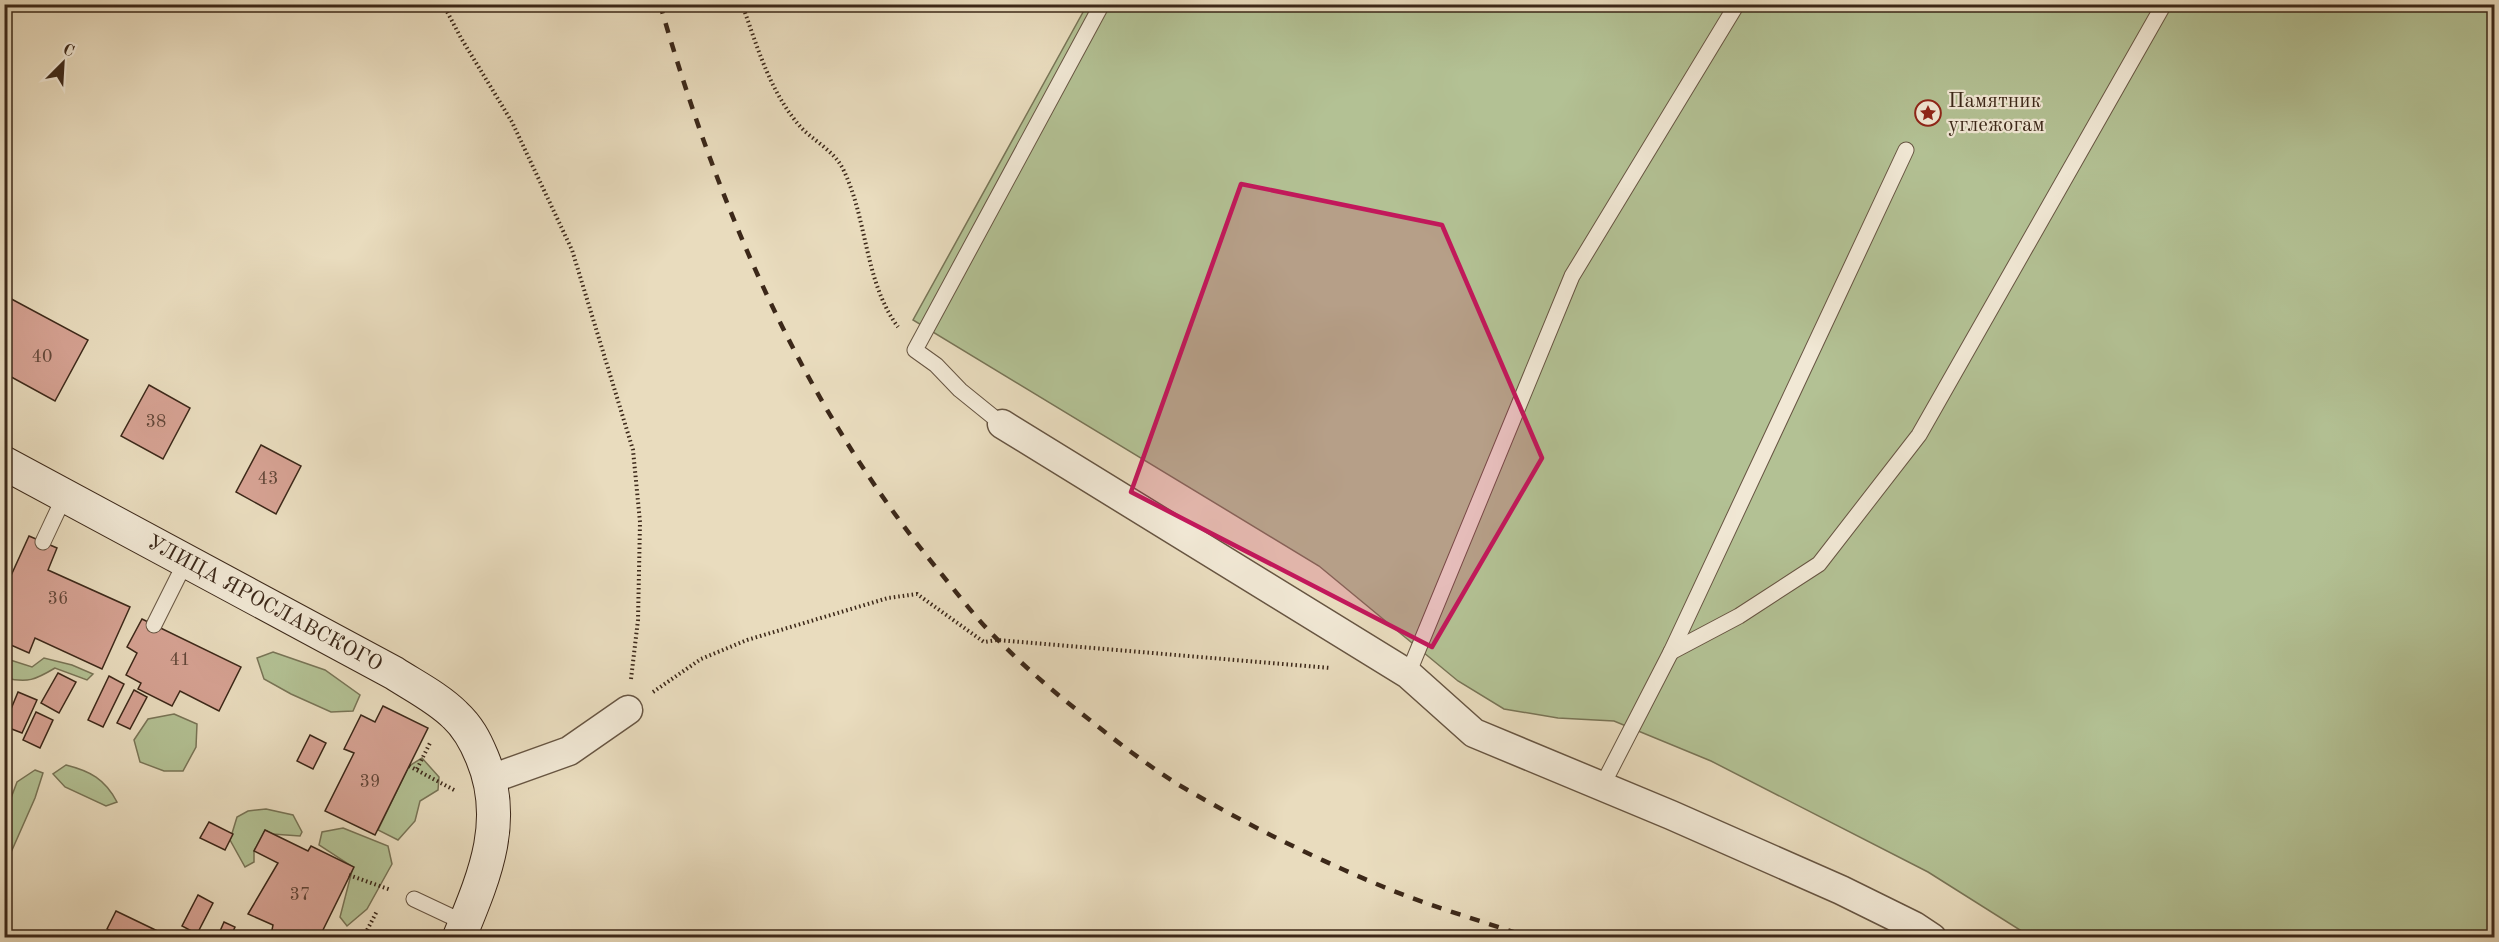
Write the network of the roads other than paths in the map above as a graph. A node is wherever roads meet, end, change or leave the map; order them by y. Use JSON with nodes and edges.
{"nodes":[{"id":1,"x":1102,"y":4,"type":"edge"},
{"id":2,"x":1737,"y":4,"type":"edge"},
{"id":3,"x":2164,"y":4,"type":"edge"},
{"id":4,"x":1906,"y":150,"type":"dead end"},
{"id":5,"x":1002,"y":424,"type":"joint"},
{"id":6,"x":4,"y":463,"type":"edge"},
{"id":7,"x":65,"y":495,"type":"junction"},
{"id":8,"x":43,"y":542,"type":"dead end"},
{"id":9,"x":186,"y":561,"type":"junction"},
{"id":10,"x":154,"y":625,"type":"dead end"},
{"id":11,"x":1671,"y":652,"type":"junction"},
{"id":12,"x":1408,"y":674,"type":"junction"},
{"id":13,"x":628,"y":710,"type":"road end"},
{"id":14,"x":491,"y":786,"type":"junction"},
{"id":15,"x":1601,"y":788,"type":"junction"},
{"id":16,"x":414,"y":899,"type":"road end"},
{"id":17,"x":462,"y":930,"type":"edge"},
{"id":18,"x":1932,"y":938,"type":"edge"}],
"edges":[{"from":1,"to":5,"type":"lane"},
{"from":2,"to":12,"type":"lane"},
{"from":3,"to":11,"type":"lane"},
{"from":4,"to":11,"type":"lane"},
{"from":5,"to":12,"type":"street"},
{"from":6,"to":7,"type":"street","name":"УЛИЦА ЯРОСЛАВСКОГО"},
{"from":7,"to":8,"type":"lane"},
{"from":7,"to":9,"type":"street","name":"УЛИЦА ЯРОСЛАВСКОГО"},
{"from":9,"to":10,"type":"lane"},
{"from":9,"to":14,"type":"street","name":"УЛИЦА ЯРОСЛАВСКОГО"},
{"from":11,"to":15,"type":"lane"},
{"from":12,"to":15,"type":"street"},
{"from":13,"to":14,"type":"street"},
{"from":14,"to":17,"type":"street","name":"УЛИЦА ЯРОСЛАВСКОГО"},
{"from":15,"to":18,"type":"street"},
{"from":16,"to":17,"type":"lane"}]}
